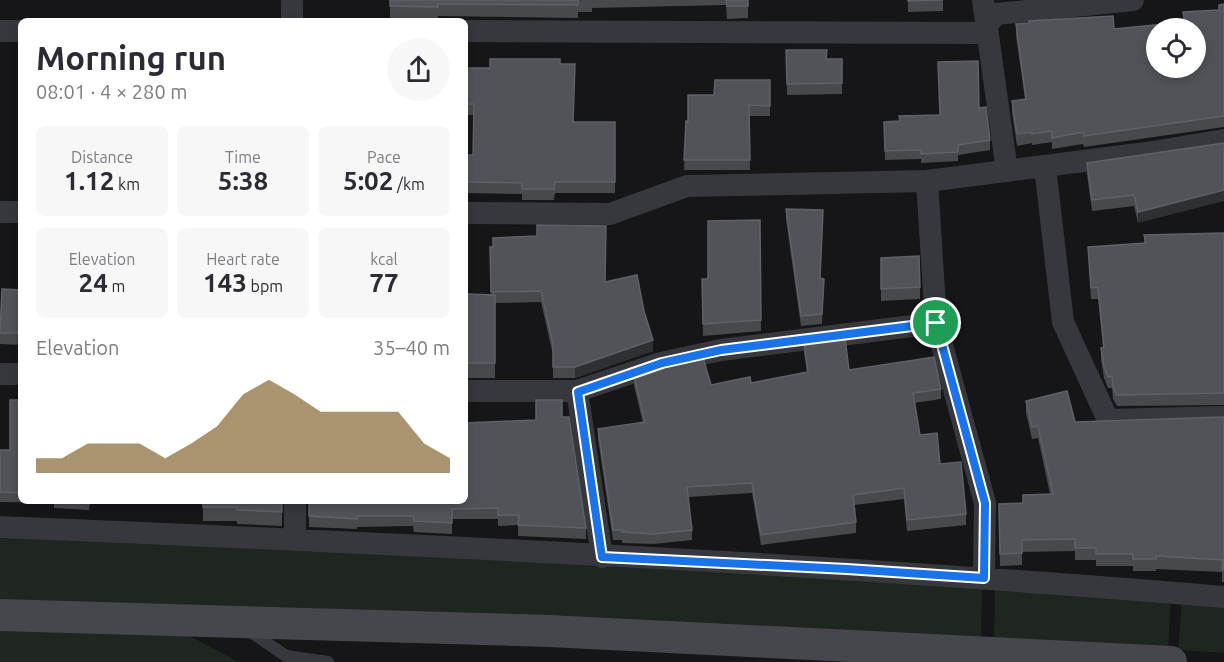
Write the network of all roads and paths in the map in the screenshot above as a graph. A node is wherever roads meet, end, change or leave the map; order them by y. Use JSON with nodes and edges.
{"nodes":[{"id":1,"x":292,"y":0,"type":"edge"},
{"id":2,"x":983,"y":0,"type":"edge"},
{"id":3,"x":1133,"y":0,"type":"edge"},
{"id":4,"x":292,"y":18,"type":"edge"},
{"id":5,"x":986,"y":26,"type":"junction"},
{"id":6,"x":0,"y":31,"type":"edge"},
{"id":7,"x":18,"y":31,"type":"edge"},
{"id":8,"x":468,"y":31,"type":"edge"},
{"id":9,"x":1224,"y":140,"type":"edge"},
{"id":10,"x":1045,"y":166,"type":"junction"},
{"id":11,"x":1007,"y":171,"type":"junction"},
{"id":12,"x":927,"y":181,"type":"junction"},
{"id":13,"x":0,"y":212,"type":"edge"},
{"id":14,"x":18,"y":212,"type":"edge"},
{"id":15,"x":468,"y":213,"type":"edge"},
{"id":16,"x":936,"y":323,"type":"junction"},
{"id":17,"x":0,"y":374,"type":"edge"},
{"id":18,"x":18,"y":374,"type":"edge"},
{"id":19,"x":468,"y":391,"type":"edge"},
{"id":20,"x":578,"y":392,"type":"junction"},
{"id":21,"x":1224,"y":417,"type":"edge"},
{"id":22,"x":295,"y":504,"type":"edge"},
{"id":23,"x":0,"y":527,"type":"edge"},
{"id":24,"x":296,"y":540,"type":"junction"},
{"id":25,"x":602,"y":557,"type":"junction"},
{"id":26,"x":984,"y":578,"type":"junction"},
{"id":27,"x":1224,"y":597,"type":"edge"},
{"id":28,"x":0,"y":615,"type":"edge"},
{"id":29,"x":234,"y":621,"type":"junction"},
{"id":30,"x":328,"y":662,"type":"edge"},
{"id":31,"x":1171,"y":662,"type":"edge"}],
"edges":[{"from":1,"to":4,"type":"street"},
{"from":2,"to":5,"type":"street"},
{"from":3,"to":5,"type":"street"},
{"from":5,"to":8,"type":"street"},
{"from":5,"to":11,"type":"street"},
{"from":6,"to":7,"type":"street"},
{"from":9,"to":10,"type":"street"},
{"from":10,"to":11,"type":"street"},
{"from":10,"to":21,"type":"street"},
{"from":11,"to":12,"type":"street"},
{"from":12,"to":15,"type":"street"},
{"from":12,"to":16,"type":"street"},
{"from":13,"to":14,"type":"street"},
{"from":16,"to":20,"type":"street"},
{"from":16,"to":26,"type":"street"},
{"from":17,"to":18,"type":"street"},
{"from":19,"to":20,"type":"street"},
{"from":20,"to":25,"type":"street"},
{"from":22,"to":24,"type":"street"},
{"from":23,"to":24,"type":"street"},
{"from":24,"to":25,"type":"street"},
{"from":25,"to":26,"type":"street"},
{"from":26,"to":27,"type":"street"},
{"from":28,"to":29,"type":"street"},
{"from":29,"to":30,"type":"lane"},
{"from":29,"to":31,"type":"street"}]}
